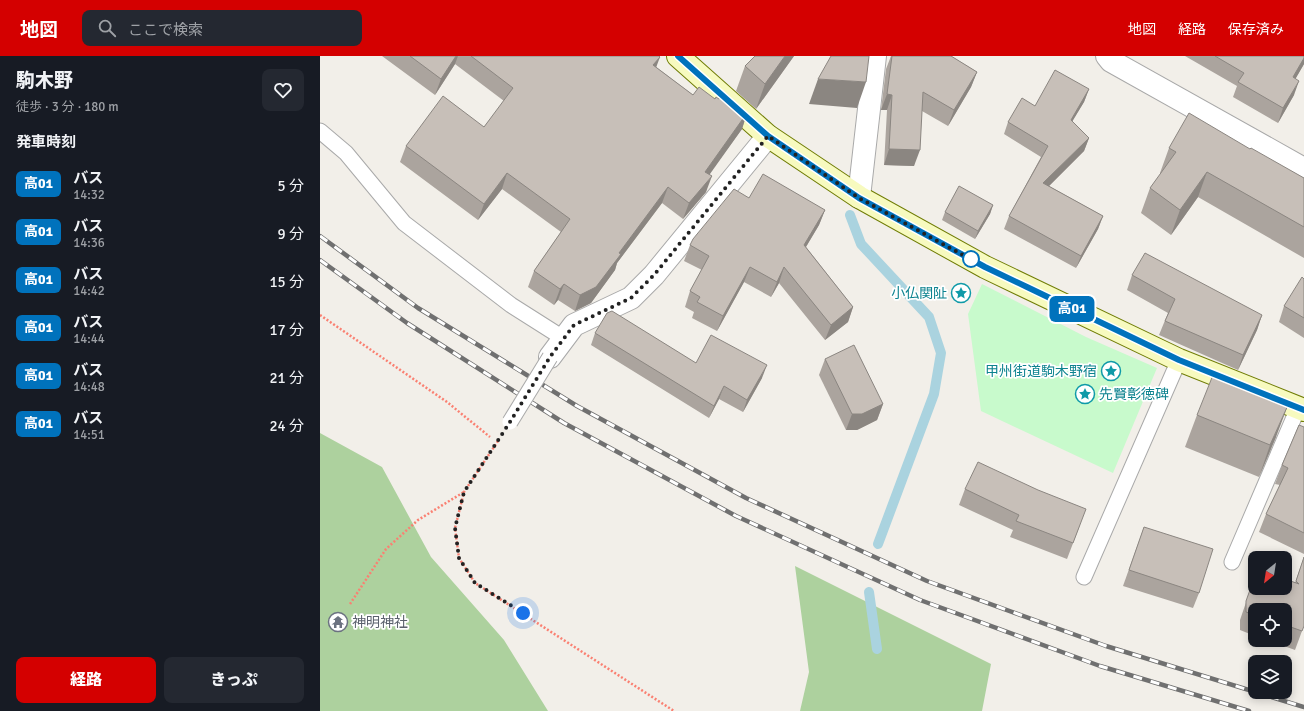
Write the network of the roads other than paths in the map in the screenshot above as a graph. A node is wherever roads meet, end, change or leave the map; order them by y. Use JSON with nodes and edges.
{"nodes":[{"id":1,"x":678,"y":56,"type":"edge"},
{"id":2,"x":875,"y":56,"type":"edge"},
{"id":3,"x":1107,"y":56,"type":"edge"},
{"id":4,"x":320,"y":131,"type":"edge"},
{"id":5,"x":768,"y":136,"type":"junction"},
{"id":6,"x":1304,"y":170,"type":"edge"},
{"id":7,"x":859,"y":198,"type":"junction"},
{"id":8,"x":563,"y":338,"type":"junction"},
{"id":9,"x":550,"y":357,"type":"joint"},
{"id":10,"x":1179,"y":360,"type":"junction"},
{"id":11,"x":1301,"y":409,"type":"edge"},
{"id":12,"x":510,"y":422,"type":"road end"},
{"id":13,"x":1232,"y":562,"type":"dead end"},
{"id":14,"x":1084,"y":577,"type":"dead end"}],
"edges":[{"from":1,"to":5,"type":"main road"},
{"from":2,"to":7,"type":"street"},
{"from":3,"to":6,"type":"street"},
{"from":4,"to":8,"type":"lane"},
{"from":5,"to":7,"type":"main road"},
{"from":5,"to":8,"type":"street"},
{"from":7,"to":10,"type":"main road"},
{"from":8,"to":9,"type":"street"},
{"from":9,"to":12,"type":"lane","bridge":true},
{"from":10,"to":11,"type":"main road"},
{"from":10,"to":14,"type":"lane"},
{"from":11,"to":13,"type":"lane"}]}
